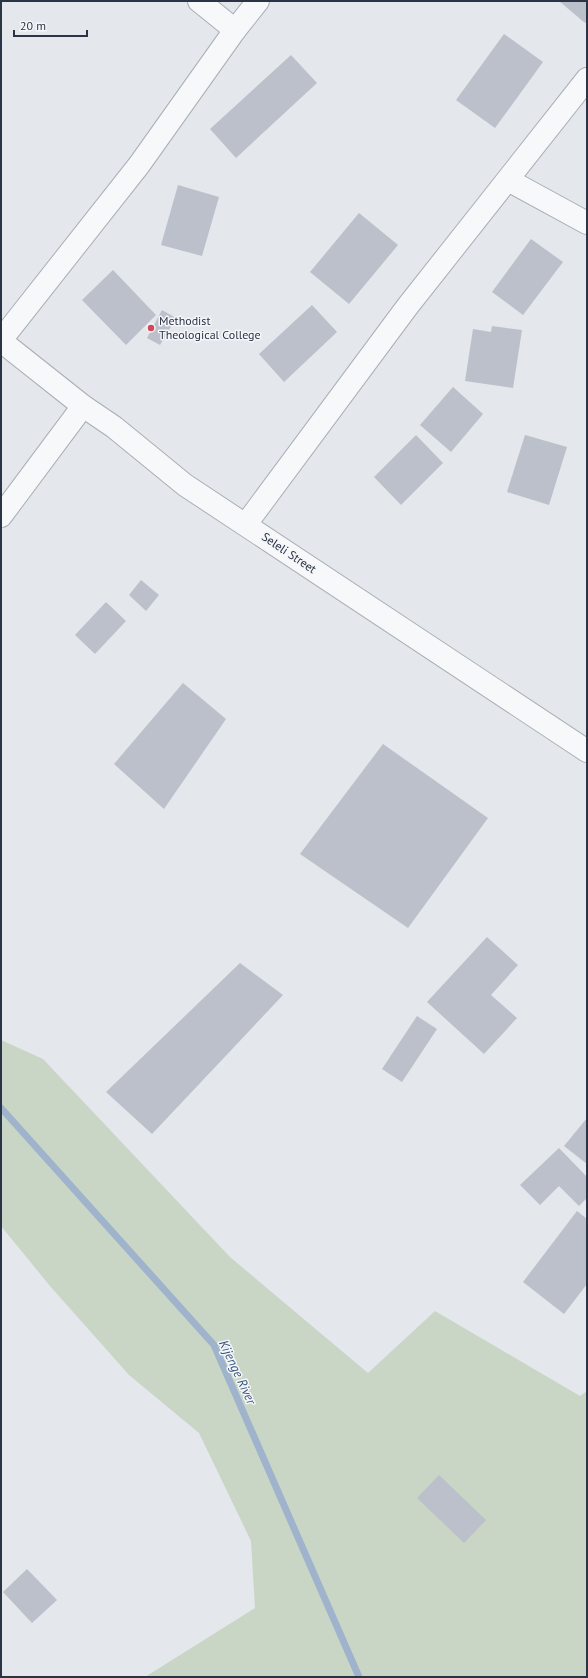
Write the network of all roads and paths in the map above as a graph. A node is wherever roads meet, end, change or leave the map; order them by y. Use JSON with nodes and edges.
{"nodes":[{"id":1,"x":199,"y":1,"type":"edge"},
{"id":2,"x":258,"y":1,"type":"edge"},
{"id":3,"x":235,"y":30,"type":"junction"},
{"id":4,"x":587,"y":79,"type":"edge"},
{"id":5,"x":508,"y":180,"type":"junction"},
{"id":6,"x":587,"y":223,"type":"edge"},
{"id":7,"x":1,"y":341,"type":"edge"},
{"id":8,"x":83,"y":406,"type":"junction"},
{"id":9,"x":1,"y":516,"type":"edge"},
{"id":10,"x":246,"y":524,"type":"junction"},
{"id":11,"x":587,"y":751,"type":"edge"}],
"edges":[{"from":1,"to":3,"type":"street"},
{"from":2,"to":3,"type":"street"},
{"from":3,"to":7,"type":"street"},
{"from":4,"to":5,"type":"street"},
{"from":5,"to":6,"type":"street"},
{"from":5,"to":10,"type":"street"},
{"from":7,"to":8,"type":"street","name":"Seleli Street"},
{"from":8,"to":9,"type":"street"},
{"from":8,"to":10,"type":"street","name":"Seleli Street"},
{"from":10,"to":11,"type":"street","name":"Seleli Street"}]}
